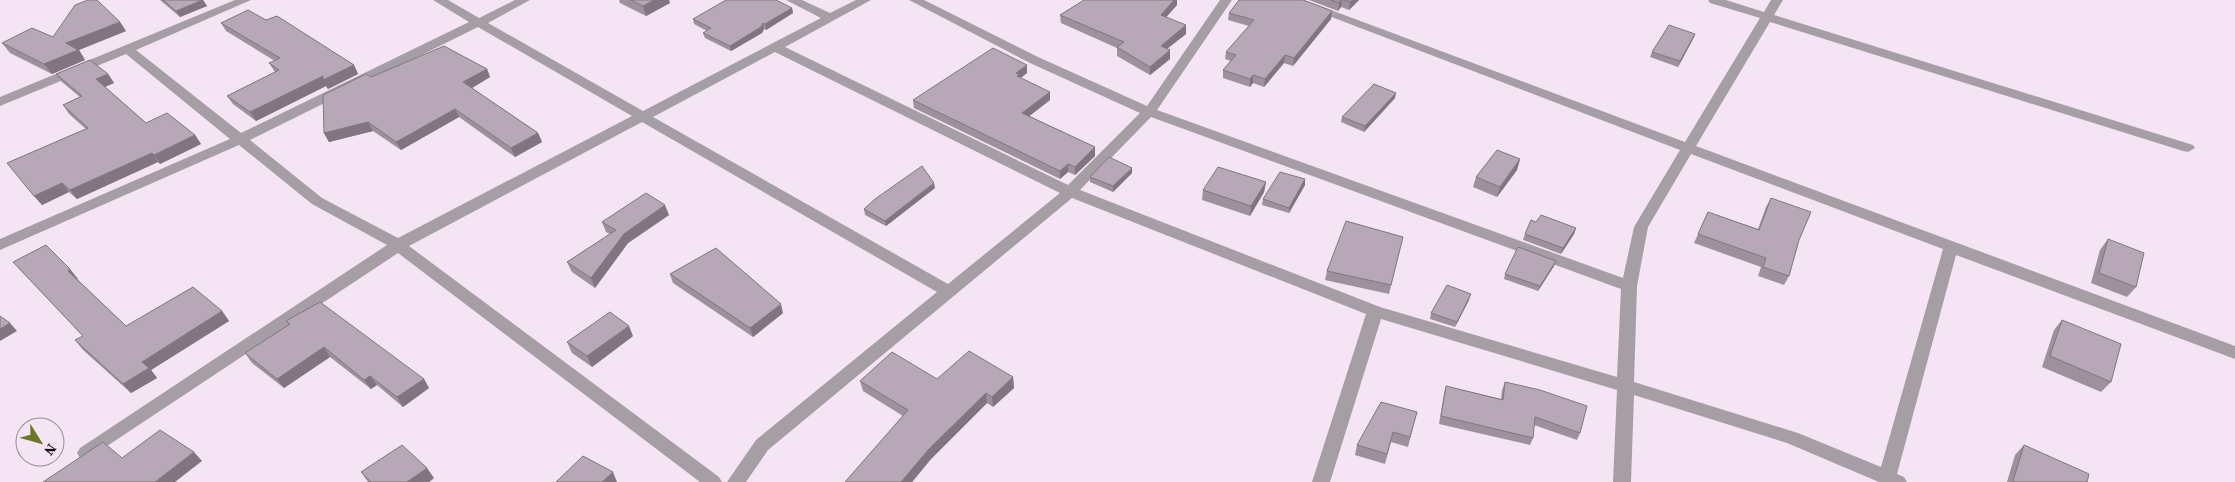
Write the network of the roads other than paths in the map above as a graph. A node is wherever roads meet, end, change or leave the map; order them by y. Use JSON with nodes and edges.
{"nodes":[{"id":1,"x":245,"y":0,"type":"edge"},
{"id":2,"x":440,"y":0,"type":"edge"},
{"id":3,"x":524,"y":0,"type":"edge"},
{"id":4,"x":792,"y":0,"type":"edge"},
{"id":5,"x":864,"y":0,"type":"edge"},
{"id":6,"x":916,"y":0,"type":"edge"},
{"id":7,"x":1226,"y":0,"type":"edge"},
{"id":8,"x":1293,"y":0,"type":"edge"},
{"id":9,"x":1714,"y":0,"type":"edge"},
{"id":10,"x":1777,"y":0,"type":"edge"},
{"id":11,"x":1767,"y":16,"type":"junction"},
{"id":12,"x":830,"y":18,"type":"junction"},
{"id":13,"x":478,"y":22,"type":"junction"},
{"id":14,"x":775,"y":47,"type":"junction"},
{"id":15,"x":127,"y":49,"type":"junction"},
{"id":16,"x":0,"y":102,"type":"edge"},
{"id":17,"x":1149,"y":112,"type":"junction"},
{"id":18,"x":642,"y":117,"type":"junction"},
{"id":19,"x":240,"y":139,"type":"junction"},
{"id":20,"x":1688,"y":148,"type":"junction"},
{"id":21,"x":2188,"y":148,"type":"dead end"},
{"id":22,"x":1070,"y":192,"type":"junction"},
{"id":23,"x":0,"y":245,"type":"edge"},
{"id":24,"x":398,"y":245,"type":"junction"},
{"id":25,"x":1951,"y":247,"type":"junction"},
{"id":26,"x":1630,"y":286,"type":"junction"},
{"id":27,"x":949,"y":292,"type":"junction"},
{"id":28,"x":1375,"y":311,"type":"junction"},
{"id":29,"x":2235,"y":353,"type":"edge"},
{"id":30,"x":1627,"y":386,"type":"junction"},
{"id":31,"x":76,"y":460,"type":"edge"},
{"id":32,"x":1892,"y":480,"type":"edge"},
{"id":33,"x":713,"y":482,"type":"edge"},
{"id":34,"x":736,"y":482,"type":"edge"},
{"id":35,"x":1321,"y":482,"type":"edge"},
{"id":36,"x":1622,"y":482,"type":"edge"}],
"edges":[{"from":1,"to":15,"type":"street"},
{"from":2,"to":13,"type":"street"},
{"from":3,"to":13,"type":"street"},
{"from":4,"to":12,"type":"street"},
{"from":5,"to":12,"type":"street"},
{"from":6,"to":17,"type":"street"},
{"from":7,"to":17,"type":"street"},
{"from":8,"to":20,"type":"street"},
{"from":9,"to":11,"type":"street"},
{"from":10,"to":11,"type":"street"},
{"from":11,"to":20,"type":"street"},
{"from":11,"to":21,"type":"street"},
{"from":12,"to":14,"type":"street"},
{"from":13,"to":18,"type":"street"},
{"from":13,"to":19,"type":"street"},
{"from":14,"to":18,"type":"street"},
{"from":14,"to":22,"type":"street"},
{"from":15,"to":16,"type":"street"},
{"from":15,"to":19,"type":"street"},
{"from":17,"to":22,"type":"street"},
{"from":17,"to":26,"type":"street"},
{"from":18,"to":24,"type":"street"},
{"from":18,"to":27,"type":"street"},
{"from":19,"to":23,"type":"street"},
{"from":19,"to":24,"type":"street"},
{"from":20,"to":25,"type":"street"},
{"from":20,"to":26,"type":"street"},
{"from":22,"to":27,"type":"street"},
{"from":22,"to":28,"type":"street"},
{"from":24,"to":31,"type":"street"},
{"from":24,"to":33,"type":"street"},
{"from":25,"to":29,"type":"street"},
{"from":25,"to":32,"type":"street"},
{"from":26,"to":30,"type":"street"},
{"from":27,"to":34,"type":"street"},
{"from":28,"to":30,"type":"street"},
{"from":28,"to":35,"type":"street"},
{"from":30,"to":32,"type":"street"},
{"from":30,"to":36,"type":"street"}]}
